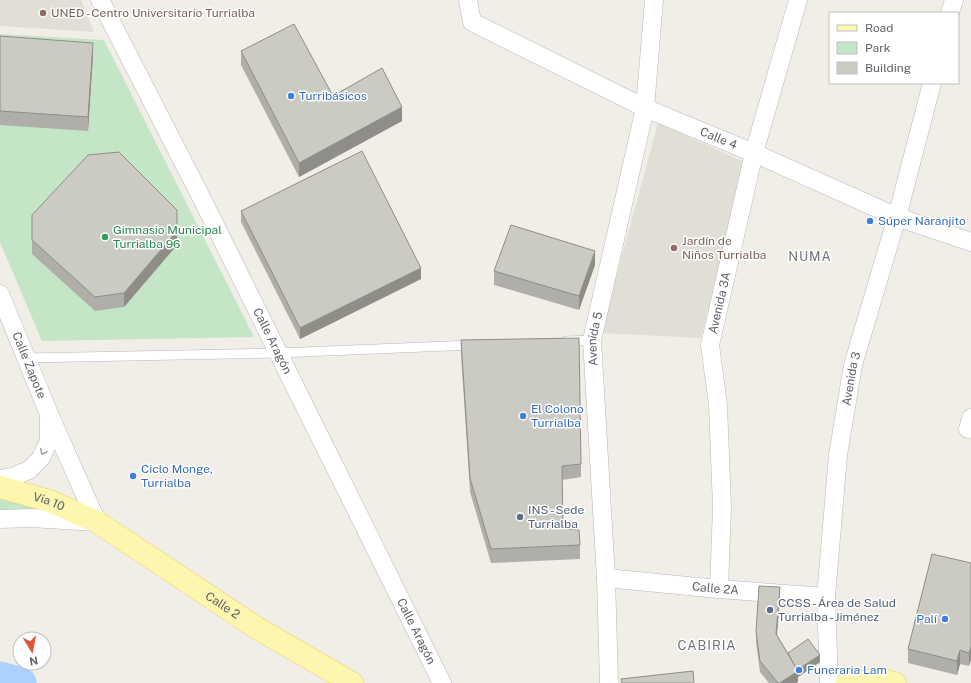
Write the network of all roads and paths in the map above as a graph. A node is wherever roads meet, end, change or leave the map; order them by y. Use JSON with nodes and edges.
{"nodes":[{"id":1,"x":100,"y":0,"type":"edge"},
{"id":2,"x":468,"y":0,"type":"edge"},
{"id":3,"x":654,"y":0,"type":"edge"},
{"id":4,"x":798,"y":0,"type":"edge"},
{"id":5,"x":954,"y":0,"type":"edge"},
{"id":6,"x":950,"y":12,"type":"edge"},
{"id":7,"x":932,"y":84,"type":"edge"},
{"id":8,"x":645,"y":108,"type":"junction"},
{"id":9,"x":754,"y":153,"type":"junction"},
{"id":10,"x":897,"y":217,"type":"junction"},
{"id":11,"x":971,"y":242,"type":"edge"},
{"id":12,"x":0,"y":294,"type":"edge"},
{"id":13,"x":592,"y":340,"type":"junction"},
{"id":14,"x":553,"y":342,"type":"edge"},
{"id":15,"x":482,"y":345,"type":"edge"},
{"id":16,"x":277,"y":353,"type":"junction"},
{"id":17,"x":27,"y":358,"type":"junction"},
{"id":18,"x":49,"y":414,"type":"junction"},
{"id":19,"x":0,"y":479,"type":"edge"},
{"id":20,"x":0,"y":487,"type":"edge"},
{"id":21,"x":0,"y":519,"type":"edge"},
{"id":22,"x":96,"y":522,"type":"junction"},
{"id":23,"x":606,"y":578,"type":"junction"},
{"id":24,"x":719,"y":589,"type":"junction"},
{"id":25,"x":826,"y":597,"type":"junction"},
{"id":26,"x":352,"y":683,"type":"edge"},
{"id":27,"x":442,"y":683,"type":"edge"},
{"id":28,"x":609,"y":683,"type":"edge"},
{"id":29,"x":829,"y":683,"type":"edge"},
{"id":30,"x":847,"y":683,"type":"edge"},
{"id":31,"x":895,"y":683,"type":"edge"}],
"edges":[{"from":1,"to":16,"type":"street","name":"Calle Aragón"},
{"from":2,"to":8,"type":"street","name":"Calle 4"},
{"from":3,"to":8,"type":"street","name":"Avenida 5"},
{"from":4,"to":9,"type":"street","name":"Avenida 3A"},
{"from":5,"to":6,"type":"street"},
{"from":7,"to":10,"type":"street","name":"Avenida 3"},
{"from":8,"to":9,"type":"street","name":"Calle 4"},
{"from":8,"to":13,"type":"street","name":"Avenida 5"},
{"from":9,"to":10,"type":"street","name":"Calle 4"},
{"from":9,"to":24,"type":"street","name":"Avenida 3A"},
{"from":10,"to":11,"type":"street","name":"Calle 4"},
{"from":10,"to":25,"type":"street","name":"Avenida 3"},
{"from":12,"to":17,"type":"street","name":"Calle Zapote"},
{"from":13,"to":14,"type":"lane"},
{"from":13,"to":23,"type":"street","name":"Avenida 5"},
{"from":15,"to":16,"type":"lane"},
{"from":16,"to":17,"type":"lane"},
{"from":16,"to":27,"type":"street","name":"Calle Aragón"},
{"from":17,"to":18,"type":"street","name":"Calle Zapote"},
{"from":18,"to":19,"type":"street","name":"Calle Zapote","one_way":true},
{"from":18,"to":22,"type":"street","name":"Calle Zapote"},
{"from":20,"to":22,"type":"main road","name":"Vía 10"},
{"from":21,"to":22,"type":"street"},
{"from":22,"to":26,"type":"main road","name":"Calle 2"},
{"from":23,"to":24,"type":"street","name":"Calle 2A"},
{"from":23,"to":28,"type":"street","name":"Avenida 5"},
{"from":24,"to":25,"type":"street","name":"Calle 2A"},
{"from":25,"to":29,"type":"street","name":"Avenida 3"},
{"from":30,"to":31,"type":"main road"}]}
